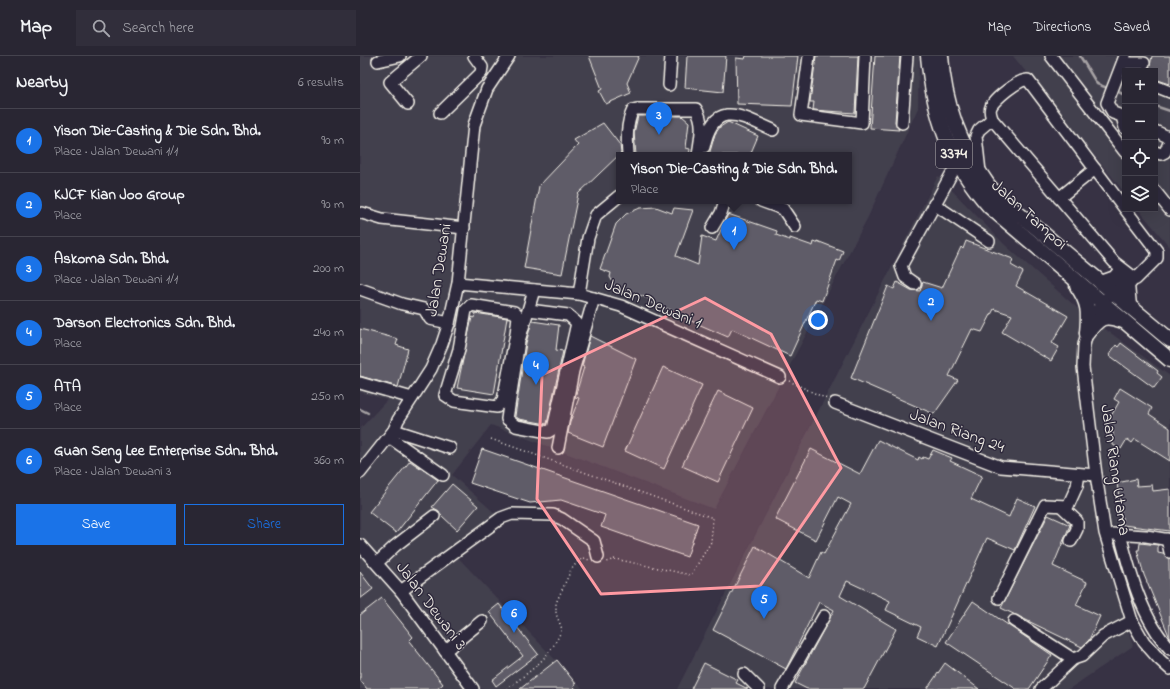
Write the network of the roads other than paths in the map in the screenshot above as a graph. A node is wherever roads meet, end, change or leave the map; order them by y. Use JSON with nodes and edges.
{"nodes":[{"id":1,"x":400,"y":56,"type":"edge"},
{"id":2,"x":421,"y":56,"type":"edge"},
{"id":3,"x":474,"y":56,"type":"edge"},
{"id":4,"x":671,"y":56,"type":"edge"},
{"id":5,"x":809,"y":56,"type":"edge"},
{"id":6,"x":865,"y":56,"type":"edge"},
{"id":7,"x":907,"y":56,"type":"edge"},
{"id":8,"x":928,"y":56,"type":"edge"},
{"id":9,"x":941,"y":56,"type":"edge"},
{"id":10,"x":1051,"y":56,"type":"edge"},
{"id":11,"x":505,"y":57,"type":"edge"},
{"id":12,"x":378,"y":61,"type":"dead end"},
{"id":13,"x":1144,"y":63,"type":"edge"},
{"id":14,"x":1122,"y":64,"type":"edge"},
{"id":15,"x":669,"y":84,"type":"dead end"},
{"id":16,"x":1158,"y":87,"type":"edge"},
{"id":17,"x":1170,"y":92,"type":"edge"},
{"id":18,"x":408,"y":104,"type":"dead end"},
{"id":19,"x":440,"y":113,"type":"dead end"},
{"id":20,"x":1122,"y":115,"type":"edge"},
{"id":21,"x":992,"y":119,"type":"junction"},
{"id":22,"x":902,"y":123,"type":"dead end"},
{"id":23,"x":773,"y":130,"type":"dead end"},
{"id":24,"x":1158,"y":132,"type":"edge"},
{"id":25,"x":1122,"y":148,"type":"edge"},
{"id":26,"x":628,"y":152,"type":"edge"},
{"id":27,"x":698,"y":152,"type":"edge"},
{"id":28,"x":704,"y":152,"type":"edge"},
{"id":29,"x":1158,"y":153,"type":"edge"},
{"id":30,"x":958,"y":162,"type":"junction"},
{"id":31,"x":1095,"y":170,"type":"junction"},
{"id":32,"x":980,"y":172,"type":"junction"},
{"id":33,"x":1158,"y":195,"type":"edge"},
{"id":34,"x":616,"y":198,"type":"edge"},
{"id":35,"x":1059,"y":198,"type":"junction"},
{"id":36,"x":724,"y":204,"type":"edge"},
{"id":37,"x":769,"y":204,"type":"edge"},
{"id":38,"x":934,"y":204,"type":"junction"},
{"id":39,"x":1122,"y":205,"type":"edge"},
{"id":40,"x":1170,"y":210,"type":"edge"},
{"id":41,"x":1127,"y":212,"type":"edge"},
{"id":42,"x":362,"y":213,"type":"dead end"},
{"id":43,"x":795,"y":227,"type":"dead end"},
{"id":44,"x":464,"y":228,"type":"junction"},
{"id":45,"x":712,"y":228,"type":"dead end"},
{"id":46,"x":989,"y":241,"type":"dead end"},
{"id":47,"x":1117,"y":267,"type":"junction"},
{"id":48,"x":1071,"y":277,"type":"junction"},
{"id":49,"x":1133,"y":278,"type":"junction"},
{"id":50,"x":1101,"y":282,"type":"junction"},
{"id":51,"x":458,"y":283,"type":"junction"},
{"id":52,"x":915,"y":284,"type":"dead end"},
{"id":53,"x":360,"y":289,"type":"edge"},
{"id":54,"x":534,"y":290,"type":"junction"},
{"id":55,"x":1112,"y":291,"type":"junction"},
{"id":56,"x":579,"y":294,"type":"junction"},
{"id":57,"x":594,"y":298,"type":"junction"},
{"id":58,"x":1103,"y":303,"type":"junction"},
{"id":59,"x":1129,"y":306,"type":"junction"},
{"id":60,"x":529,"y":310,"type":"junction"},
{"id":61,"x":1124,"y":322,"type":"junction"},
{"id":62,"x":449,"y":323,"type":"junction"},
{"id":63,"x":1087,"y":333,"type":"junction"},
{"id":64,"x":1170,"y":340,"type":"edge"},
{"id":65,"x":442,"y":344,"type":"junction"},
{"id":66,"x":460,"y":349,"type":"junction"},
{"id":67,"x":1170,"y":360,"type":"edge"},
{"id":68,"x":780,"y":377,"type":"road end"},
{"id":69,"x":360,"y":383,"type":"edge"},
{"id":70,"x":412,"y":398,"type":"junction"},
{"id":71,"x":835,"y":403,"type":"road end"},
{"id":72,"x":392,"y":434,"type":"junction"},
{"id":73,"x":450,"y":448,"type":"dead end"},
{"id":74,"x":558,"y":448,"type":"dead end"},
{"id":75,"x":360,"y":473,"type":"edge"},
{"id":76,"x":1079,"y":474,"type":"junction"},
{"id":77,"x":443,"y":475,"type":"dead end"},
{"id":78,"x":1096,"y":475,"type":"junction"},
{"id":79,"x":1062,"y":506,"type":"junction"},
{"id":80,"x":434,"y":516,"type":"dead end"},
{"id":81,"x":1104,"y":533,"type":"junction"},
{"id":82,"x":1120,"y":534,"type":"junction"},
{"id":83,"x":1168,"y":539,"type":"edge"},
{"id":84,"x":1071,"y":540,"type":"dead end"},
{"id":85,"x":360,"y":545,"type":"edge"},
{"id":86,"x":1170,"y":552,"type":"edge"},
{"id":87,"x":598,"y":557,"type":"dead end"},
{"id":88,"x":377,"y":563,"type":"junction"},
{"id":89,"x":401,"y":591,"type":"junction"},
{"id":90,"x":999,"y":598,"type":"dead end"},
{"id":91,"x":824,"y":616,"type":"dead end"},
{"id":92,"x":482,"y":621,"type":"dead end"},
{"id":93,"x":1014,"y":621,"type":"dead end"},
{"id":94,"x":1132,"y":621,"type":"junction"},
{"id":95,"x":1168,"y":643,"type":"edge"},
{"id":96,"x":444,"y":651,"type":"junction"},
{"id":97,"x":1073,"y":659,"type":"junction"},
{"id":98,"x":1170,"y":669,"type":"edge"},
{"id":99,"x":744,"y":674,"type":"dead end"},
{"id":100,"x":473,"y":689,"type":"edge"},
{"id":101,"x":760,"y":689,"type":"edge"},
{"id":102,"x":782,"y":689,"type":"edge"},
{"id":103,"x":1041,"y":689,"type":"edge"}],
"edges":[{"from":1,"to":12,"type":"street"},
{"from":2,"to":18,"type":"street"},
{"from":3,"to":19,"type":"street"},
{"from":4,"to":15,"type":"street"},
{"from":5,"to":6,"type":"street"},
{"from":7,"to":22,"type":"street"},
{"from":8,"to":30,"type":"main road","name":"Jalan Tampoi","number":"3374"},
{"from":9,"to":32,"type":"main road","name":"Jalan Tampoi","number":"3374"},
{"from":10,"to":25,"type":"street"},
{"from":11,"to":44,"type":"street","name":"Jalan Dewani"},
{"from":13,"to":14,"type":"street"},
{"from":14,"to":20,"type":"street"},
{"from":16,"to":17,"type":"street"},
{"from":21,"to":31,"type":"street"},
{"from":21,"to":32,"type":"street"},
{"from":21,"to":35,"type":"street"},
{"from":23,"to":28,"type":"street"},
{"from":24,"to":29,"type":"street"},
{"from":26,"to":27,"type":"street"},
{"from":30,"to":38,"type":"street"},
{"from":30,"to":48,"type":"main road","name":"Jalan Tampoi","number":"3374"},
{"from":31,"to":35,"type":"street"},
{"from":31,"to":39,"type":"street"},
{"from":32,"to":50,"type":"main road","name":"Jalan Tampoi","number":"3374"},
{"from":33,"to":40,"type":"street"},
{"from":34,"to":56,"type":"street"},
{"from":35,"to":47,"type":"street"},
{"from":36,"to":45,"type":"street"},
{"from":37,"to":43,"type":"street"},
{"from":38,"to":46,"type":"street"},
{"from":38,"to":52,"type":"street"},
{"from":41,"to":49,"type":"street"},
{"from":42,"to":44,"type":"street"},
{"from":44,"to":51,"type":"street","name":"Jalan Dewani"},
{"from":47,"to":49,"type":"street"},
{"from":47,"to":50,"type":"main road"},
{"from":47,"to":55,"type":"street","name":"Jalan Riang Utama"},
{"from":48,"to":58,"type":"main road","name":"Jalan Tampoi","number":"3374"},
{"from":48,"to":63,"type":"main road"},
{"from":49,"to":59,"type":"main road"},
{"from":50,"to":55,"type":"main road","name":"Jalan Tampoi","number":"3374"},
{"from":51,"to":54,"type":"street","name":"Jalan Dewani 1"},
{"from":51,"to":62,"type":"street","name":"Jalan Dewani"},
{"from":53,"to":62,"type":"street"},
{"from":54,"to":56,"type":"street","name":"Jalan Dewani 1"},
{"from":54,"to":60,"type":"street"},
{"from":55,"to":58,"type":"street","name":"Jalan Riang Utama"},
{"from":55,"to":59,"type":"main road","name":"Jalan Tampoi","number":"3374"},
{"from":56,"to":57,"type":"street","name":"Jalan Dewani 1"},
{"from":57,"to":68,"type":"street","name":"Jalan Dewani 1"},
{"from":57,"to":74,"type":"street"},
{"from":58,"to":61,"type":"main road","name":"Jalan Tampoi","number":"3374"},
{"from":58,"to":63,"type":"street","name":"Jalan Riang Utama"},
{"from":59,"to":64,"type":"main road","name":"Jalan Tampoi","number":"3374"},
{"from":60,"to":60,"type":"street"},
{"from":61,"to":63,"type":"main road"},
{"from":61,"to":67,"type":"main road","name":"Jalan Tampoi","number":"3374"},
{"from":62,"to":65,"type":"street","name":"Jalan Dewani"},
{"from":63,"to":78,"type":"street","name":"Jalan Riang Utama"},
{"from":65,"to":66,"type":"street"},
{"from":65,"to":70,"type":"street","name":"Jalan Dewani"},
{"from":66,"to":66,"type":"street"},
{"from":69,"to":70,"type":"street"},
{"from":70,"to":72,"type":"street","name":"Jalan Dewani"},
{"from":71,"to":76,"type":"street","name":"Jalan Riang 24"},
{"from":72,"to":73,"type":"street"},
{"from":72,"to":75,"type":"street","name":"Jalan Dewani"},
{"from":72,"to":77,"type":"street"},
{"from":76,"to":78,"type":"street","name":"Jalan Riang 24"},
{"from":76,"to":79,"type":"street"},
{"from":78,"to":81,"type":"street","name":"Jalan Riang Utama"},
{"from":79,"to":84,"type":"street"},
{"from":79,"to":90,"type":"street"},
{"from":80,"to":88,"type":"street"},
{"from":81,"to":82,"type":"street"},
{"from":81,"to":94,"type":"street","name":"Jalan Riang Utama"},
{"from":82,"to":83,"type":"street"},
{"from":82,"to":95,"type":"street"},
{"from":83,"to":86,"type":"street"},
{"from":85,"to":88,"type":"street","name":"Jalan Dewani 3"},
{"from":87,"to":89,"type":"street"},
{"from":88,"to":89,"type":"street","name":"Jalan Dewani 3"},
{"from":89,"to":96,"type":"street","name":"Jalan Dewani 3"},
{"from":91,"to":102,"type":"street"},
{"from":92,"to":96,"type":"street"},
{"from":93,"to":97,"type":"street"},
{"from":94,"to":97,"type":"street"},
{"from":94,"to":98,"type":"street","name":"Jalan Riang Utama"},
{"from":96,"to":100,"type":"street","name":"Jalan Dewani 3"},
{"from":97,"to":103,"type":"street"},
{"from":99,"to":101,"type":"street"}]}
